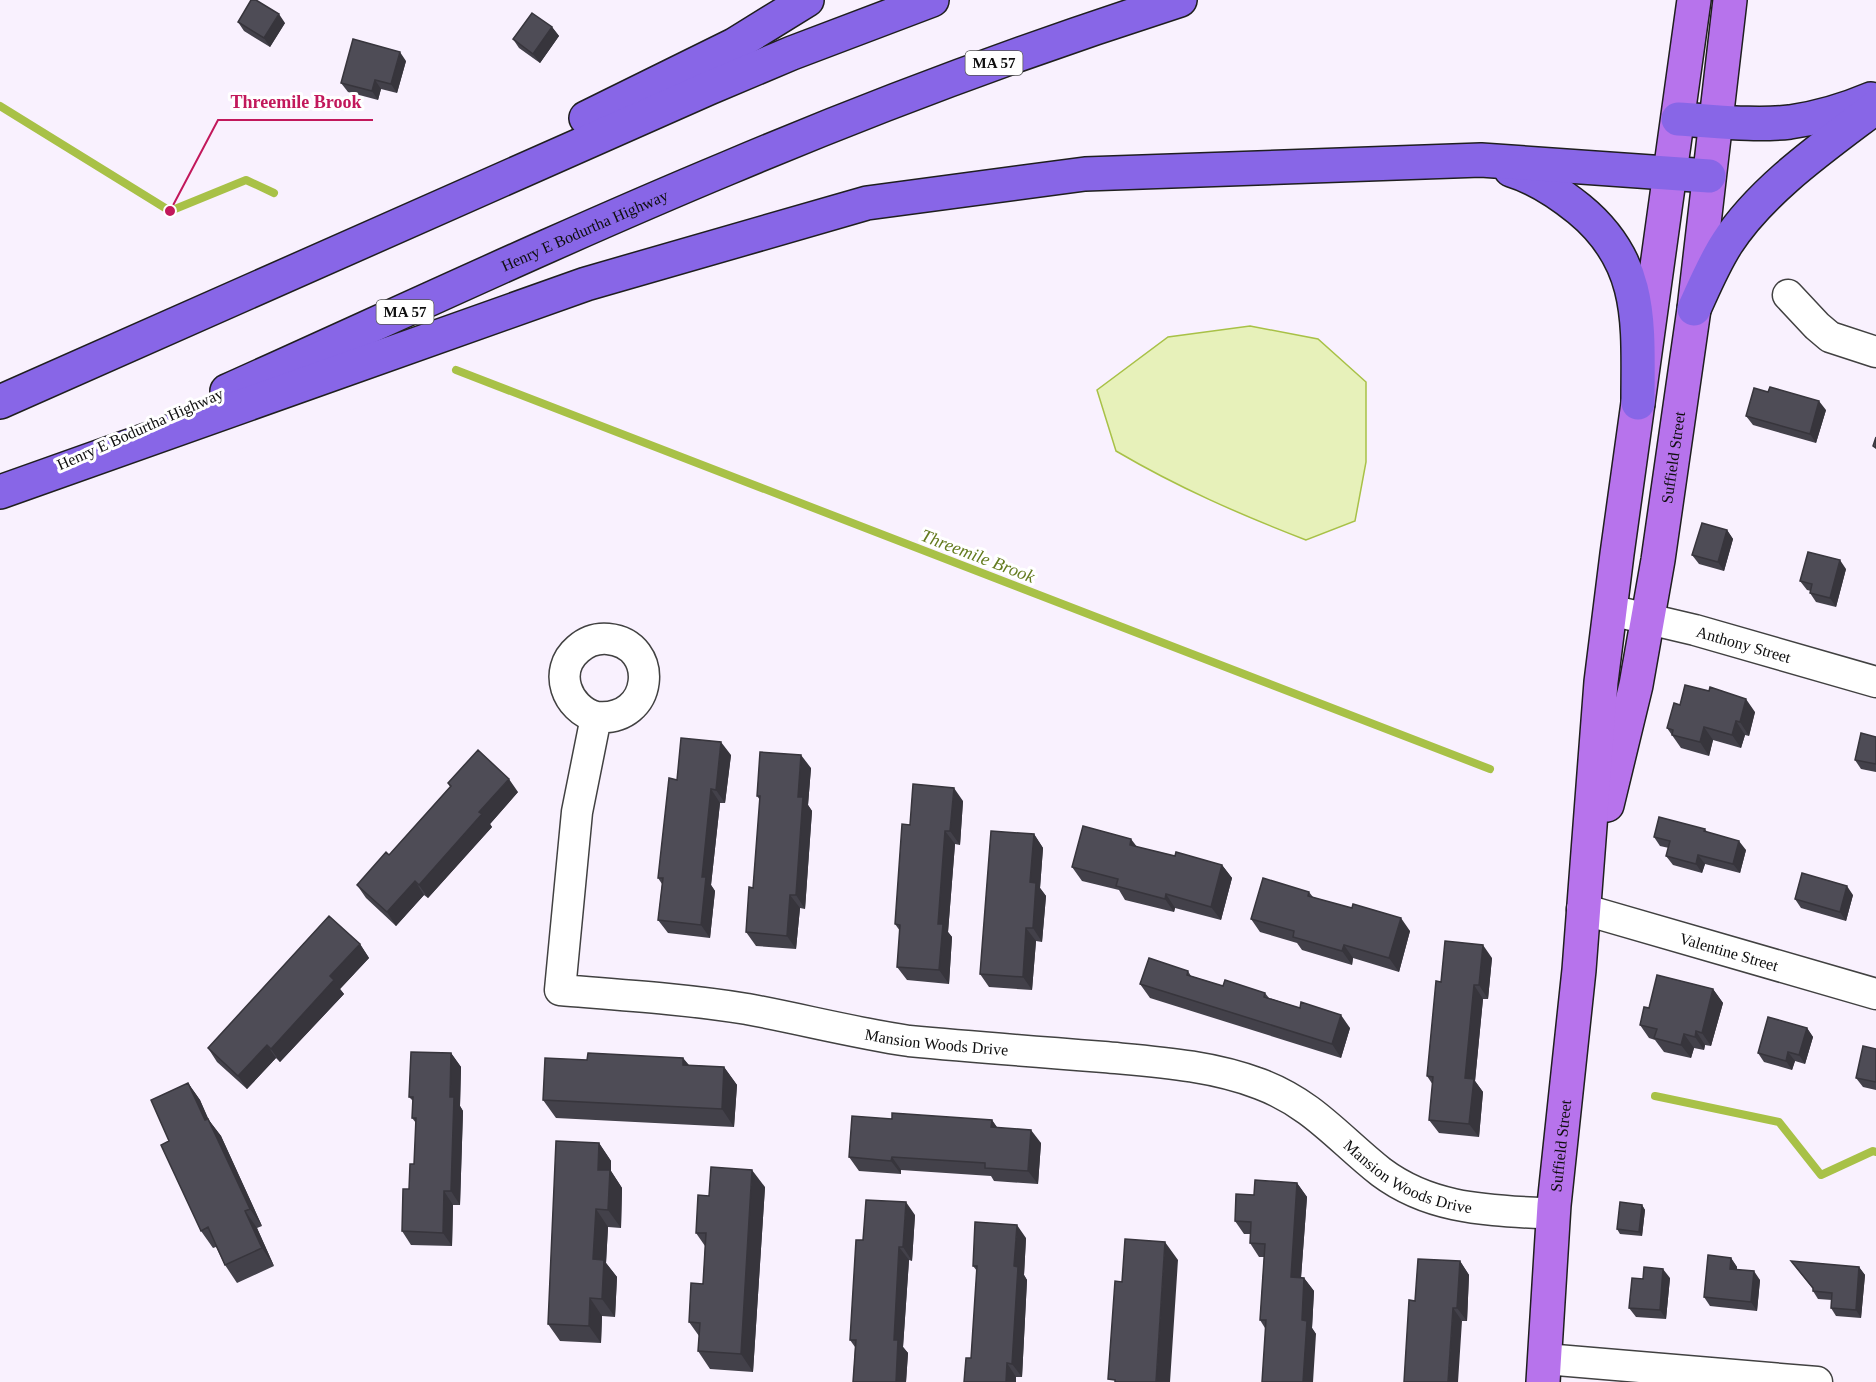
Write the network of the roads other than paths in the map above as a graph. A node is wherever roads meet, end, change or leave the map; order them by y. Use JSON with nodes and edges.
{"nodes":[{"id":1,"x":807,"y":0,"type":"edge"},
{"id":2,"x":932,"y":0,"type":"edge"},
{"id":3,"x":1180,"y":0,"type":"edge"},
{"id":4,"x":1694,"y":0,"type":"edge"},
{"id":5,"x":1730,"y":0,"type":"edge"},
{"id":6,"x":1876,"y":96,"type":"edge"},
{"id":7,"x":1876,"y":107,"type":"edge"},
{"id":8,"x":1678,"y":119,"type":"junction"},
{"id":9,"x":1715,"y":121,"type":"junction"},
{"id":10,"x":1481,"y":160,"type":"junction"},
{"id":11,"x":1670,"y":174,"type":"junction"},
{"id":12,"x":1709,"y":176,"type":"junction"},
{"id":13,"x":260,"y":286,"type":"junction"},
{"id":14,"x":1788,"y":295,"type":"dead end"},
{"id":15,"x":1694,"y":309,"type":"junction"},
{"id":16,"x":1876,"y":352,"type":"edge"},
{"id":17,"x":0,"y":402,"type":"edge"},
{"id":18,"x":1638,"y":403,"type":"junction"},
{"id":19,"x":0,"y":491,"type":"edge"},
{"id":20,"x":1610,"y":610,"type":"junction"},
{"id":21,"x":1648,"y":619,"type":"junction"},
{"id":22,"x":1876,"y":682,"type":"edge"},
{"id":23,"x":596,"y":717,"type":"dead end"},
{"id":24,"x":1582,"y":909,"type":"junction"},
{"id":25,"x":1876,"y":994,"type":"edge"},
{"id":26,"x":1554,"y":1214,"type":"junction"},
{"id":27,"x":1544,"y":1371,"type":"edge"},
{"id":28,"x":1818,"y":1382,"type":"edge"}],
"edges":[{"from":1,"to":13,"type":"highway"},
{"from":2,"to":13,"type":"highway"},
{"from":3,"to":19,"type":"highway","name":"Henry E Bodurtha Highway","number":"MA 57"},
{"from":4,"to":8,"type":"main road","name":"Suffield Street"},
{"from":5,"to":9,"type":"main road","name":"Suffield Street"},
{"from":6,"to":9,"type":"highway"},
{"from":7,"to":15,"type":"highway"},
{"from":8,"to":9,"type":"highway"},
{"from":8,"to":11,"type":"main road","name":"Suffield Street"},
{"from":9,"to":12,"type":"main road","name":"Suffield Street"},
{"from":10,"to":11,"type":"highway"},
{"from":10,"to":18,"type":"highway"},
{"from":10,"to":19,"type":"highway"},
{"from":11,"to":12,"type":"highway"},
{"from":11,"to":18,"type":"main road","name":"Suffield Street"},
{"from":12,"to":15,"type":"main road","name":"Suffield Street"},
{"from":13,"to":17,"type":"highway"},
{"from":14,"to":16,"type":"street"},
{"from":15,"to":21,"type":"main road","name":"Suffield Street"},
{"from":18,"to":20,"type":"main road","name":"Suffield Street"},
{"from":20,"to":21,"type":"street","name":"Anthony Street"},
{"from":20,"to":24,"type":"main road","name":"Suffield Street"},
{"from":21,"to":22,"type":"street","name":"Anthony Street"},
{"from":21,"to":24,"type":"main road","name":"Suffield Street"},
{"from":23,"to":26,"type":"street","name":"Mansion Woods Drive"},
{"from":24,"to":25,"type":"street","name":"Valentine Street"},
{"from":24,"to":26,"type":"main road","name":"Suffield Street"},
{"from":26,"to":27,"type":"main road","name":"Suffield Street"},
{"from":27,"to":28,"type":"street"}]}
